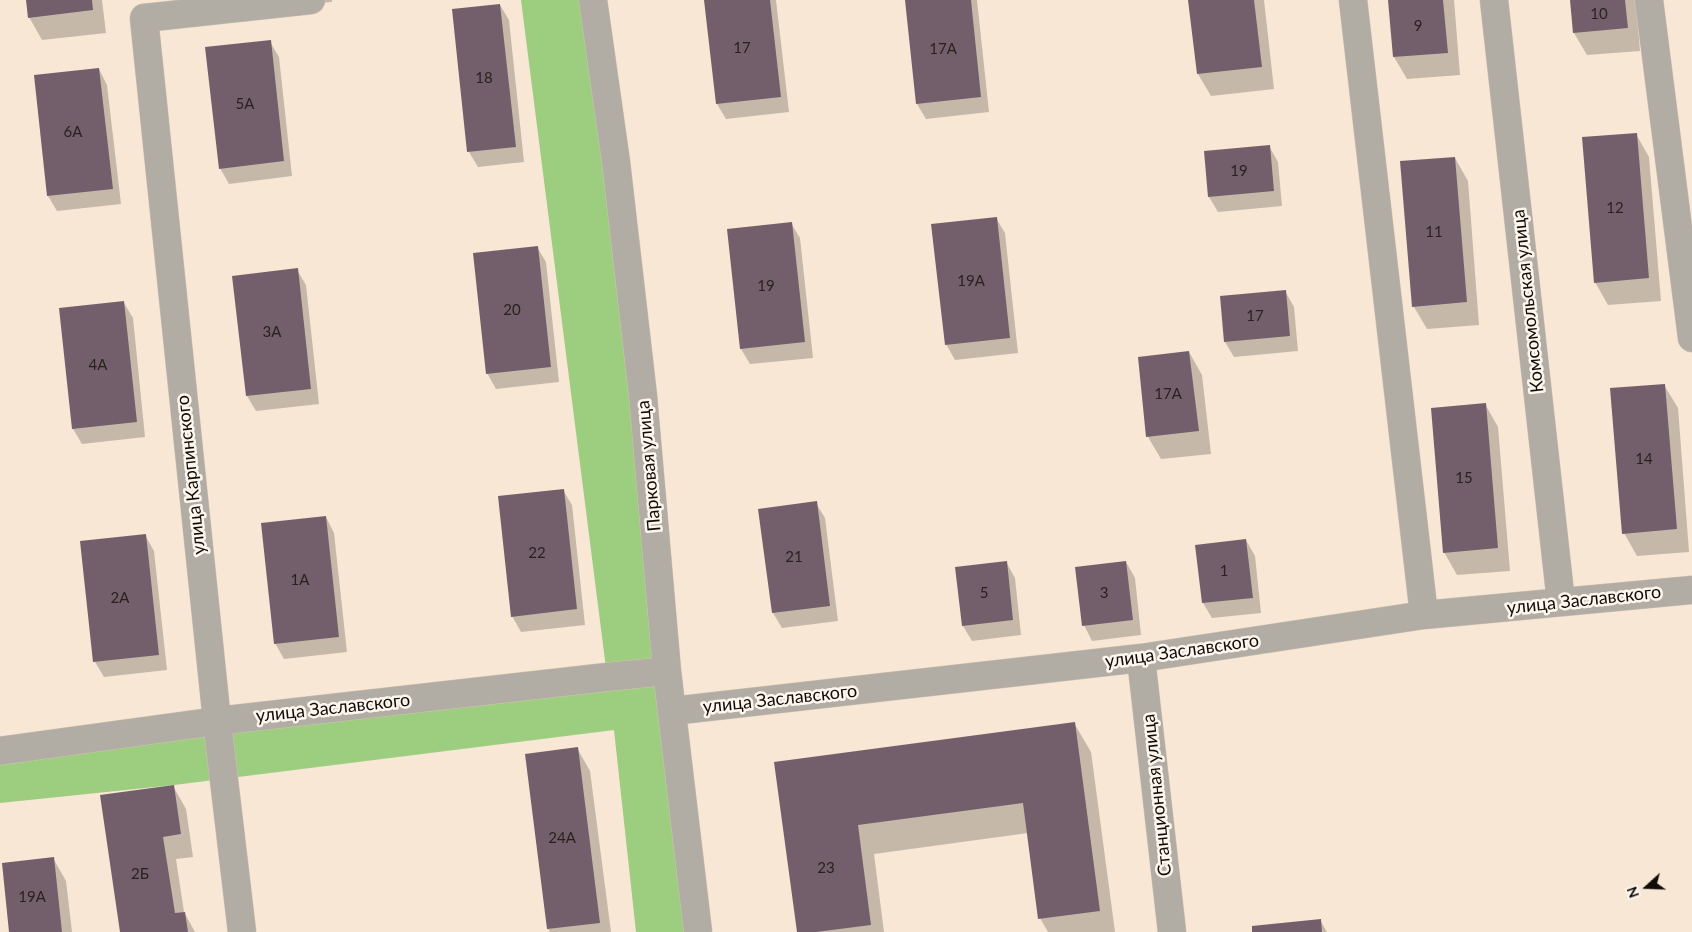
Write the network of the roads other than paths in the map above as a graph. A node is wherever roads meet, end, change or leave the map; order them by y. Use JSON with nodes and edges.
{"nodes":[{"id":1,"x":311,"y":0,"type":"edge"},
{"id":2,"x":593,"y":0,"type":"edge"},
{"id":3,"x":1352,"y":0,"type":"edge"},
{"id":4,"x":1494,"y":0,"type":"edge"},
{"id":5,"x":1649,"y":0,"type":"edge"},
{"id":6,"x":1692,"y":338,"type":"edge"},
{"id":7,"x":1692,"y":590,"type":"edge"},
{"id":8,"x":1561,"y":602,"type":"junction"},
{"id":9,"x":1424,"y":615,"type":"junction"},
{"id":10,"x":1141,"y":658,"type":"junction"},
{"id":11,"x":667,"y":671,"type":"junction"},
{"id":12,"x":672,"y":710,"type":"junction"},
{"id":13,"x":217,"y":721,"type":"junction"},
{"id":14,"x":0,"y":750,"type":"edge"},
{"id":15,"x":242,"y":932,"type":"edge"},
{"id":16,"x":698,"y":932,"type":"edge"},
{"id":17,"x":1172,"y":932,"type":"edge"}],
"edges":[{"from":1,"to":13,"type":"street","name":"улица Карпинского"},
{"from":2,"to":11,"type":"street","name":"Парковая улица"},
{"from":3,"to":9,"type":"street"},
{"from":4,"to":8,"type":"street","name":"Комсомольская улица"},
{"from":5,"to":6,"type":"street"},
{"from":7,"to":8,"type":"street","name":"улица Заславского"},
{"from":8,"to":9,"type":"street","name":"улица Заславского"},
{"from":9,"to":10,"type":"street","name":"улица Заславского"},
{"from":10,"to":12,"type":"street","name":"улица Заславского"},
{"from":10,"to":17,"type":"street","name":"Станционная улица"},
{"from":11,"to":12,"type":"street","name":"Парковая улица"},
{"from":11,"to":13,"type":"street","name":"улица Заславского"},
{"from":12,"to":16,"type":"street","name":"Парковая улица"},
{"from":13,"to":14,"type":"street","name":"улица Заславского"},
{"from":13,"to":15,"type":"street","name":"улица Карпинского"}]}
